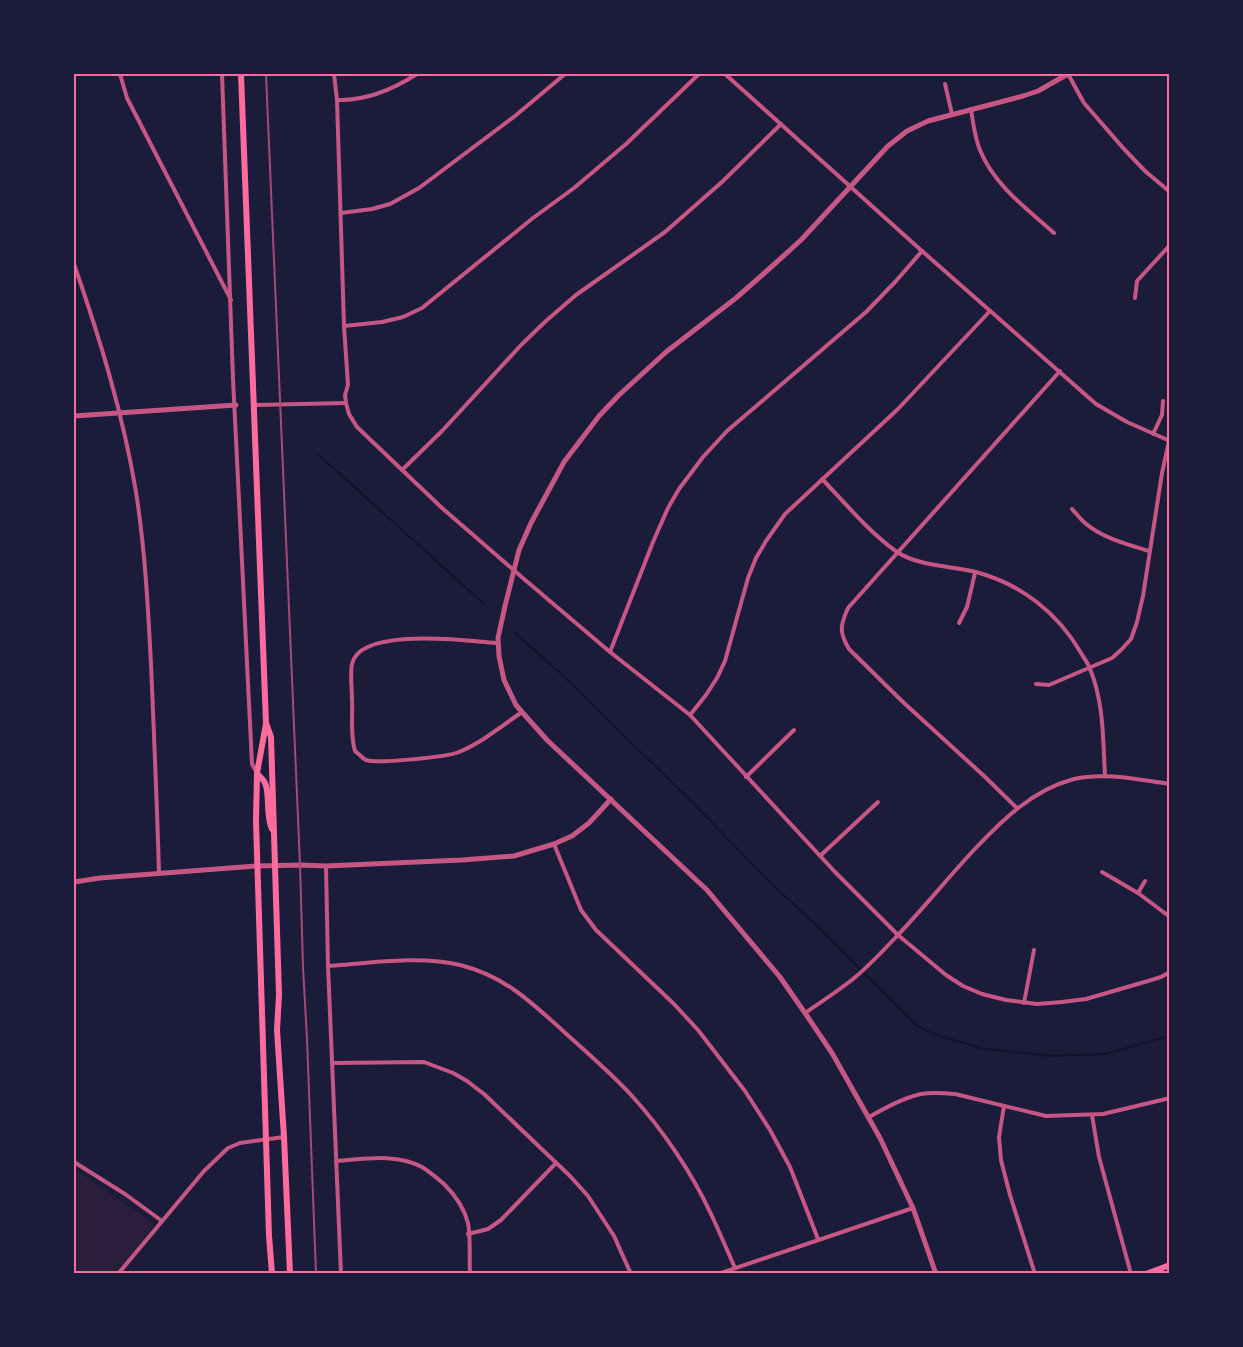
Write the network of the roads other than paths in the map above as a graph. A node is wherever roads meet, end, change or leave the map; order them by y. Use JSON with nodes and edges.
{"nodes":[{"id":1,"x":120,"y":74,"type":"edge"},
{"id":2,"x":222,"y":74,"type":"edge"},
{"id":3,"x":241,"y":74,"type":"edge"},
{"id":4,"x":334,"y":74,"type":"edge"},
{"id":5,"x":417,"y":74,"type":"edge"},
{"id":6,"x":565,"y":74,"type":"edge"},
{"id":7,"x":699,"y":74,"type":"edge"},
{"id":8,"x":725,"y":74,"type":"edge"},
{"id":9,"x":1068,"y":74,"type":"edge"},
{"id":10,"x":945,"y":84,"type":"dead end"},
{"id":11,"x":337,"y":100,"type":"junction"},
{"id":12,"x":971,"y":109,"type":"junction"},
{"id":13,"x":952,"y":114,"type":"junction"},
{"id":14,"x":781,"y":124,"type":"junction"},
{"id":15,"x":851,"y":186,"type":"junction"},
{"id":16,"x":1170,"y":192,"type":"edge"},
{"id":17,"x":341,"y":213,"type":"junction"},
{"id":18,"x":1054,"y":233,"type":"dead end"},
{"id":19,"x":1170,"y":245,"type":"edge"},
{"id":20,"x":922,"y":251,"type":"junction"},
{"id":21,"x":74,"y":264,"type":"edge"},
{"id":22,"x":1135,"y":298,"type":"dead end"},
{"id":23,"x":231,"y":300,"type":"junction"},
{"id":24,"x":990,"y":310,"type":"junction"},
{"id":25,"x":344,"y":326,"type":"junction"},
{"id":26,"x":1060,"y":371,"type":"junction"},
{"id":27,"x":1163,"y":401,"type":"dead end"},
{"id":28,"x":346,"y":403,"type":"junction"},
{"id":29,"x":236,"y":405,"type":"junction"},
{"id":30,"x":255,"y":405,"type":"junction"},
{"id":31,"x":119,"y":412,"type":"junction"},
{"id":32,"x":74,"y":416,"type":"edge"},
{"id":33,"x":1152,"y":434,"type":"junction"},
{"id":34,"x":1169,"y":441,"type":"edge"},
{"id":35,"x":402,"y":470,"type":"junction"},
{"id":36,"x":822,"y":479,"type":"junction"},
{"id":37,"x":1072,"y":509,"type":"dead end"},
{"id":38,"x":1149,"y":550,"type":"junction"},
{"id":39,"x":898,"y":552,"type":"junction"},
{"id":40,"x":514,"y":570,"type":"junction"},
{"id":41,"x":975,"y":572,"type":"junction"},
{"id":42,"x":959,"y":623,"type":"dead end"},
{"id":43,"x":498,"y":643,"type":"junction"},
{"id":44,"x":610,"y":652,"type":"junction"},
{"id":45,"x":1090,"y":668,"type":"junction"},
{"id":46,"x":1036,"y":684,"type":"dead end"},
{"id":47,"x":522,"y":712,"type":"junction"},
{"id":48,"x":690,"y":715,"type":"junction"},
{"id":49,"x":266,"y":723,"type":"junction"},
{"id":50,"x":794,"y":730,"type":"dead end"},
{"id":51,"x":257,"y":773,"type":"junction"},
{"id":52,"x":1105,"y":776,"type":"junction"},
{"id":53,"x":746,"y":777,"type":"junction"},
{"id":54,"x":1170,"y":784,"type":"edge"},
{"id":55,"x":611,"y":799,"type":"junction"},
{"id":56,"x":878,"y":802,"type":"dead end"},
{"id":57,"x":1017,"y":808,"type":"junction"},
{"id":58,"x":274,"y":832,"type":"junction"},
{"id":59,"x":554,"y":844,"type":"junction"},
{"id":60,"x":820,"y":856,"type":"junction"},
{"id":61,"x":276,"y":865,"type":"junction"},
{"id":62,"x":257,"y":866,"type":"junction"},
{"id":63,"x":326,"y":866,"type":"junction"},
{"id":64,"x":1102,"y":872,"type":"dead end"},
{"id":65,"x":159,"y":874,"type":"junction"},
{"id":66,"x":1145,"y":881,"type":"dead end"},
{"id":67,"x":74,"y":882,"type":"edge"},
{"id":68,"x":1138,"y":893,"type":"junction"},
{"id":69,"x":1170,"y":917,"type":"edge"},
{"id":70,"x":898,"y":935,"type":"junction"},
{"id":71,"x":1034,"y":950,"type":"dead end"},
{"id":72,"x":328,"y":966,"type":"junction"},
{"id":73,"x":1170,"y":972,"type":"edge"},
{"id":74,"x":1024,"y":1003,"type":"junction"},
{"id":75,"x":805,"y":1013,"type":"junction"},
{"id":76,"x":332,"y":1063,"type":"junction"},
{"id":77,"x":1170,"y":1098,"type":"edge"},
{"id":78,"x":1004,"y":1106,"type":"junction"},
{"id":79,"x":1092,"y":1115,"type":"junction"},
{"id":80,"x":869,"y":1117,"type":"junction"},
{"id":81,"x":285,"y":1137,"type":"junction"},
{"id":82,"x":266,"y":1140,"type":"junction"},
{"id":83,"x":336,"y":1161,"type":"junction"},
{"id":84,"x":74,"y":1162,"type":"edge"},
{"id":85,"x":556,"y":1163,"type":"junction"},
{"id":86,"x":913,"y":1208,"type":"junction"},
{"id":87,"x":162,"y":1221,"type":"junction"},
{"id":88,"x":468,"y":1234,"type":"junction"},
{"id":89,"x":818,"y":1239,"type":"junction"},
{"id":90,"x":1170,"y":1265,"type":"edge"},
{"id":91,"x":735,"y":1268,"type":"junction"},
{"id":92,"x":118,"y":1274,"type":"edge"},
{"id":93,"x":272,"y":1274,"type":"edge"},
{"id":94,"x":290,"y":1274,"type":"edge"},
{"id":95,"x":341,"y":1274,"type":"edge"},
{"id":96,"x":470,"y":1274,"type":"edge"},
{"id":97,"x":631,"y":1274,"type":"edge"},
{"id":98,"x":718,"y":1274,"type":"edge"},
{"id":99,"x":936,"y":1274,"type":"edge"},
{"id":100,"x":1035,"y":1274,"type":"edge"},
{"id":101,"x":1131,"y":1274,"type":"edge"},
{"id":102,"x":1146,"y":1274,"type":"edge"}],
"edges":[{"from":1,"to":23,"type":"street"},
{"from":2,"to":23,"type":"street"},
{"from":3,"to":30,"type":"main road"},
{"from":4,"to":11,"type":"street"},
{"from":5,"to":11,"type":"street"},
{"from":6,"to":17,"type":"street"},
{"from":7,"to":25,"type":"street"},
{"from":8,"to":14,"type":"street"},
{"from":9,"to":12,"type":"street"},
{"from":9,"to":16,"type":"street"},
{"from":10,"to":13,"type":"street"},
{"from":11,"to":17,"type":"street"},
{"from":12,"to":13,"type":"street"},
{"from":12,"to":18,"type":"street"},
{"from":13,"to":15,"type":"street"},
{"from":14,"to":15,"type":"street"},
{"from":14,"to":35,"type":"street"},
{"from":15,"to":20,"type":"street"},
{"from":15,"to":40,"type":"street"},
{"from":17,"to":25,"type":"street"},
{"from":19,"to":22,"type":"street"},
{"from":20,"to":24,"type":"street"},
{"from":20,"to":44,"type":"street"},
{"from":21,"to":31,"type":"street"},
{"from":23,"to":29,"type":"street"},
{"from":24,"to":26,"type":"street"},
{"from":24,"to":36,"type":"street"},
{"from":25,"to":28,"type":"street"},
{"from":26,"to":33,"type":"street"},
{"from":26,"to":39,"type":"street"},
{"from":27,"to":33,"type":"street"},
{"from":28,"to":30,"type":"street"},
{"from":28,"to":35,"type":"street"},
{"from":29,"to":31,"type":"street"},
{"from":29,"to":51,"type":"street"},
{"from":30,"to":49,"type":"main road"},
{"from":31,"to":32,"type":"street"},
{"from":31,"to":65,"type":"street"},
{"from":33,"to":34,"type":"street"},
{"from":34,"to":38,"type":"street"},
{"from":35,"to":40,"type":"street"},
{"from":36,"to":39,"type":"street"},
{"from":36,"to":48,"type":"street"},
{"from":37,"to":38,"type":"street"},
{"from":38,"to":45,"type":"street"},
{"from":39,"to":41,"type":"street"},
{"from":39,"to":57,"type":"street"},
{"from":40,"to":43,"type":"street"},
{"from":40,"to":44,"type":"street"},
{"from":41,"to":42,"type":"street"},
{"from":41,"to":45,"type":"street"},
{"from":43,"to":47,"type":"street"},
{"from":43,"to":47,"type":"street"},
{"from":44,"to":48,"type":"street"},
{"from":45,"to":46,"type":"street"},
{"from":45,"to":52,"type":"street"},
{"from":47,"to":55,"type":"street"},
{"from":48,"to":53,"type":"street"},
{"from":49,"to":51,"type":"main road"},
{"from":49,"to":58,"type":"main road"},
{"from":50,"to":53,"type":"street"},
{"from":51,"to":58,"type":"main road"},
{"from":51,"to":62,"type":"main road"},
{"from":52,"to":54,"type":"street"},
{"from":52,"to":57,"type":"street"},
{"from":53,"to":60,"type":"street"},
{"from":55,"to":59,"type":"street"},
{"from":55,"to":75,"type":"street"},
{"from":56,"to":60,"type":"street"},
{"from":57,"to":70,"type":"street"},
{"from":58,"to":61,"type":"main road"},
{"from":59,"to":63,"type":"street"},
{"from":59,"to":89,"type":"street"},
{"from":60,"to":70,"type":"street"},
{"from":61,"to":62,"type":"street"},
{"from":61,"to":63,"type":"street"},
{"from":61,"to":81,"type":"main road"},
{"from":62,"to":65,"type":"street"},
{"from":62,"to":82,"type":"main road"},
{"from":63,"to":72,"type":"street"},
{"from":64,"to":68,"type":"street"},
{"from":65,"to":67,"type":"street"},
{"from":66,"to":68,"type":"street"},
{"from":68,"to":69,"type":"street"},
{"from":70,"to":74,"type":"street"},
{"from":70,"to":75,"type":"street"},
{"from":71,"to":74,"type":"street"},
{"from":72,"to":76,"type":"street"},
{"from":72,"to":91,"type":"street"},
{"from":73,"to":74,"type":"street"},
{"from":75,"to":80,"type":"street"},
{"from":76,"to":83,"type":"street"},
{"from":76,"to":85,"type":"street"},
{"from":77,"to":79,"type":"street"},
{"from":78,"to":79,"type":"street"},
{"from":78,"to":80,"type":"street"},
{"from":78,"to":100,"type":"street"},
{"from":79,"to":101,"type":"street"},
{"from":80,"to":86,"type":"street"},
{"from":81,"to":82,"type":"street"},
{"from":81,"to":94,"type":"main road"},
{"from":82,"to":87,"type":"street"},
{"from":82,"to":93,"type":"main road"},
{"from":83,"to":88,"type":"street"},
{"from":83,"to":95,"type":"street"},
{"from":84,"to":87,"type":"street"},
{"from":85,"to":88,"type":"street"},
{"from":85,"to":97,"type":"street"},
{"from":86,"to":89,"type":"street"},
{"from":86,"to":99,"type":"street"},
{"from":87,"to":92,"type":"street"},
{"from":88,"to":96,"type":"street"},
{"from":89,"to":91,"type":"street"},
{"from":90,"to":102,"type":"main road"},
{"from":91,"to":98,"type":"street"}]}
